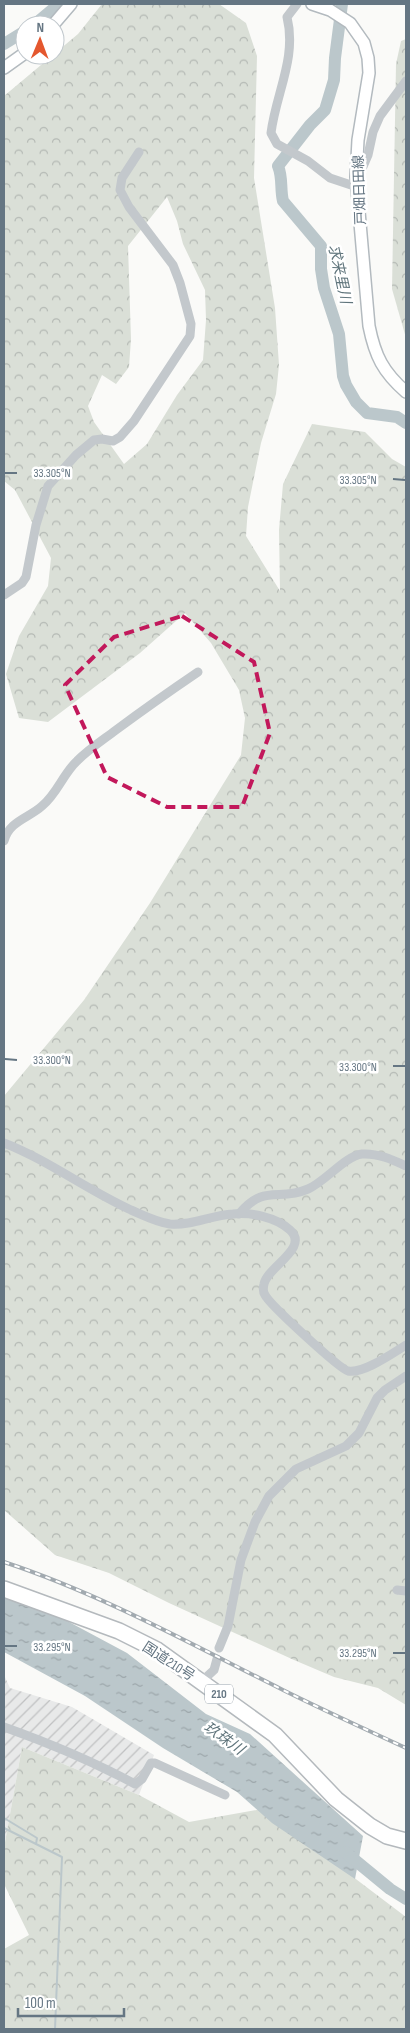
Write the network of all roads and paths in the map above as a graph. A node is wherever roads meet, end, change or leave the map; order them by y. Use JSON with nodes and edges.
{"nodes":[{"id":1,"x":71,"y":4,"type":"edge"},
{"id":2,"x":297,"y":4,"type":"edge"},
{"id":3,"x":312,"y":4,"type":"edge"},
{"id":4,"x":62,"y":15,"type":"edge"},
{"id":5,"x":15,"y":60,"type":"edge"},
{"id":6,"x":4,"y":68,"type":"edge"},
{"id":7,"x":406,"y":81,"type":"edge"},
{"id":8,"x":139,"y":152,"type":"dead end"},
{"id":9,"x":357,"y":186,"type":"junction"},
{"id":10,"x":360,"y":211,"type":"junction"},
{"id":11,"x":406,"y":392,"type":"edge"},
{"id":12,"x":4,"y":595,"type":"edge"},
{"id":13,"x":198,"y":672,"type":"dead end"},
{"id":14,"x":4,"y":842,"type":"edge"},
{"id":15,"x":4,"y":1143,"type":"edge"},
{"id":16,"x":406,"y":1166,"type":"edge"},
{"id":17,"x":239,"y":1214,"type":"junction"},
{"id":18,"x":406,"y":1345,"type":"edge"},
{"id":19,"x":406,"y":1376,"type":"edge"},
{"id":20,"x":4,"y":1589,"type":"edge"},
{"id":21,"x":219,"y":1648,"type":"dead end"},
{"id":22,"x":217,"y":1659,"type":"dead end"},
{"id":23,"x":201,"y":1682,"type":"junction"},
{"id":24,"x":4,"y":1727,"type":"edge"},
{"id":25,"x":225,"y":1795,"type":"dead end"},
{"id":26,"x":406,"y":1841,"type":"edge"}],
"edges":[{"from":1,"to":4,"type":"main road"},
{"from":2,"to":9,"type":"street"},
{"from":3,"to":9,"type":"main road","name":"戸畑日田線"},
{"from":5,"to":6,"type":"main road"},
{"from":7,"to":10,"type":"street"},
{"from":8,"to":12,"type":"street"},
{"from":9,"to":10,"type":"main road","name":"戸畑日田線"},
{"from":10,"to":11,"type":"main road","name":"戸畑日田線"},
{"from":13,"to":14,"type":"street"},
{"from":15,"to":17,"type":"street"},
{"from":16,"to":17,"type":"street"},
{"from":17,"to":18,"type":"street"},
{"from":19,"to":21,"type":"street"},
{"from":20,"to":23,"type":"highway","name":"国道210号","number":"210"},
{"from":22,"to":23,"type":"street"},
{"from":23,"to":26,"type":"highway","name":"国道210号","number":"210"},
{"from":24,"to":25,"type":"street"}]}
